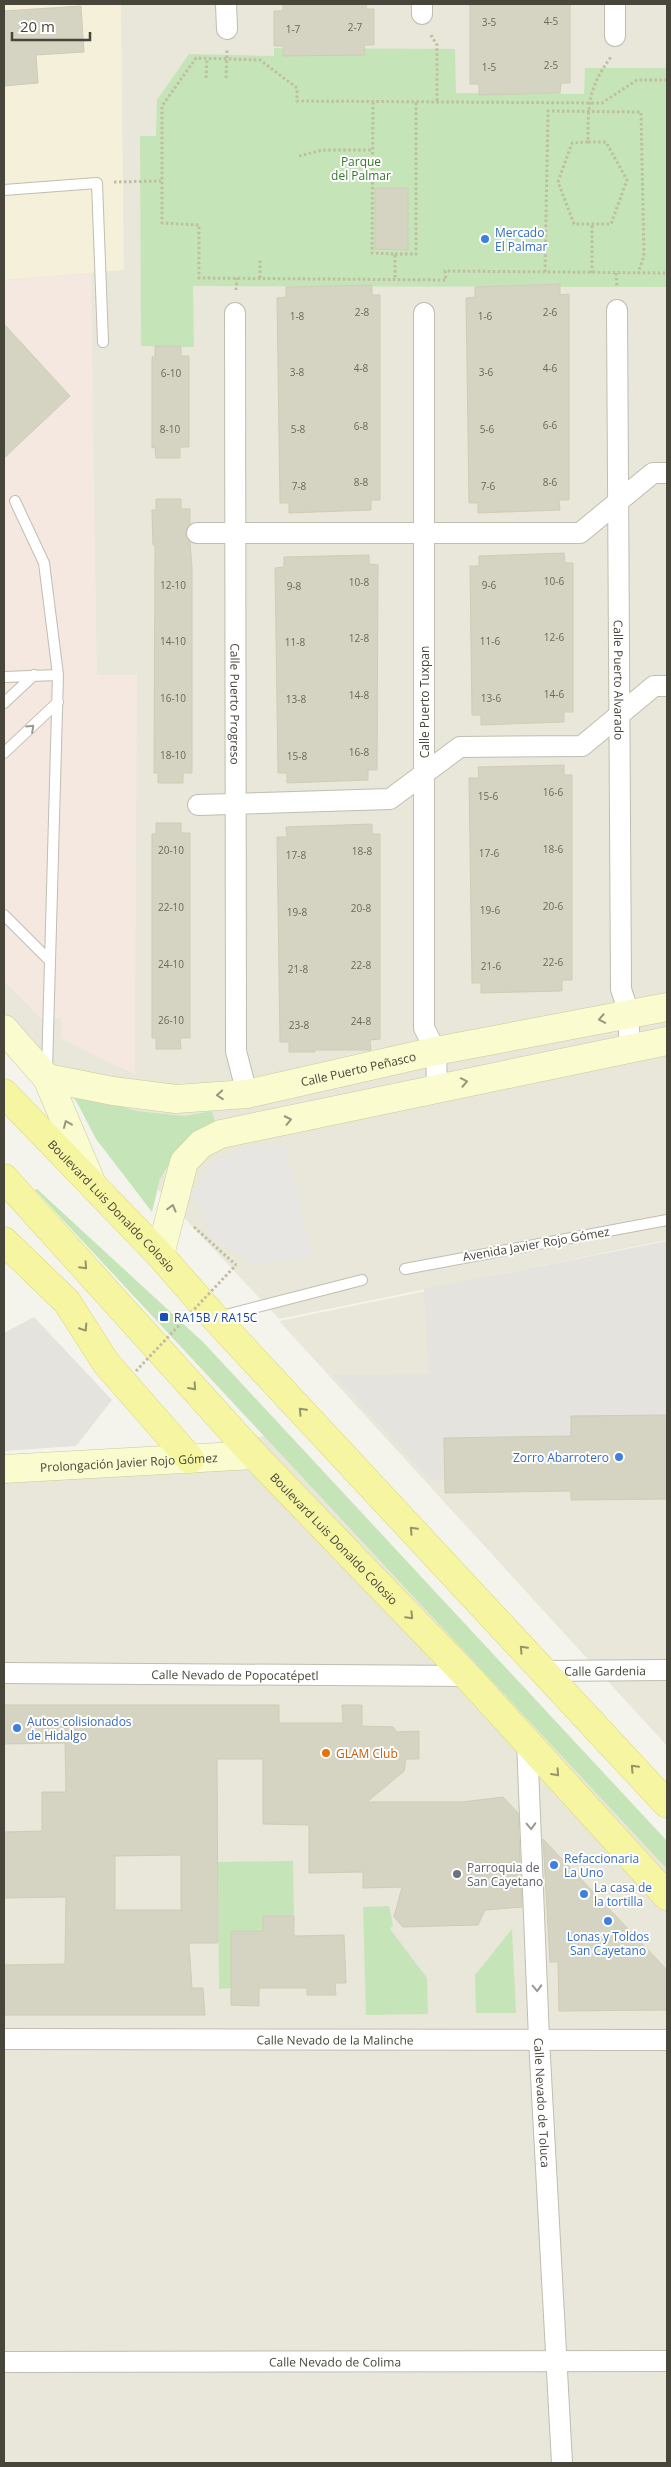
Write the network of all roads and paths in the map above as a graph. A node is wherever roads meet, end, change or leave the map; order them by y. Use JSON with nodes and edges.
{"nodes":[{"id":1,"x":226,"y":4,"type":"edge"},
{"id":2,"x":615,"y":4,"type":"edge"},
{"id":3,"x":422,"y":9,"type":"edge"},
{"id":4,"x":227,"y":30,"type":"joint"},
{"id":5,"x":615,"y":36,"type":"joint"},
{"id":6,"x":207,"y":59,"type":"junction"},
{"id":7,"x":227,"y":59,"type":"junction"},
{"id":8,"x":206,"y":78,"type":"dead end"},
{"id":9,"x":226,"y":78,"type":"dead end"},
{"id":10,"x":667,"y":80,"type":"edge"},
{"id":11,"x":373,"y":102,"type":"junction"},
{"id":12,"x":416,"y":102,"type":"junction"},
{"id":13,"x":436,"y":102,"type":"junction"},
{"id":14,"x":588,"y":103,"type":"junction"},
{"id":15,"x":588,"y":112,"type":"junction"},
{"id":16,"x":588,"y":142,"type":"junction"},
{"id":17,"x":372,"y":150,"type":"junction"},
{"id":18,"x":299,"y":156,"type":"dead end"},
{"id":19,"x":160,"y":181,"type":"junction"},
{"id":20,"x":97,"y":183,"type":"junction"},
{"id":21,"x":4,"y":190,"type":"edge"},
{"id":22,"x":592,"y":224,"type":"junction"},
{"id":23,"x":395,"y":254,"type":"junction"},
{"id":24,"x":260,"y":259,"type":"dead end"},
{"id":25,"x":545,"y":272,"type":"junction"},
{"id":26,"x":592,"y":273,"type":"junction"},
{"id":27,"x":638,"y":273,"type":"junction"},
{"id":28,"x":667,"y":273,"type":"edge"},
{"id":29,"x":260,"y":278,"type":"junction"},
{"id":30,"x":395,"y":279,"type":"junction"},
{"id":31,"x":617,"y":310,"type":"dead end"},
{"id":32,"x":235,"y":313,"type":"dead end"},
{"id":33,"x":424,"y":313,"type":"dead end"},
{"id":34,"x":103,"y":342,"type":"dead end"},
{"id":35,"x":667,"y":473,"type":"edge"},
{"id":36,"x":15,"y":501,"type":"dead end"},
{"id":37,"x":618,"y":502,"type":"junction"},
{"id":38,"x":424,"y":532,"type":"junction"},
{"id":39,"x":196,"y":533,"type":"dead end"},
{"id":40,"x":236,"y":533,"type":"junction"},
{"id":41,"x":58,"y":675,"type":"junction"},
{"id":42,"x":4,"y":676,"type":"edge"},
{"id":43,"x":34,"y":676,"type":"junction"},
{"id":44,"x":667,"y":686,"type":"edge"},
{"id":45,"x":58,"y":702,"type":"junction"},
{"id":46,"x":4,"y":703,"type":"edge"},
{"id":47,"x":619,"y":715,"type":"junction"},
{"id":48,"x":4,"y":753,"type":"edge"},
{"id":49,"x":424,"y":775,"type":"junction"},
{"id":50,"x":236,"y":803,"type":"junction"},
{"id":51,"x":198,"y":805,"type":"dead end"},
{"id":52,"x":4,"y":915,"type":"edge"},
{"id":53,"x":50,"y":961,"type":"junction"},
{"id":54,"x":667,"y":1007,"type":"edge"},
{"id":55,"x":629,"y":1014,"type":"junction"},
{"id":56,"x":4,"y":1028,"type":"edge"},
{"id":57,"x":667,"y":1041,"type":"edge"},
{"id":58,"x":629,"y":1049,"type":"junction"},
{"id":59,"x":436,"y":1051,"type":"junction"},
{"id":60,"x":47,"y":1078,"type":"junction"},
{"id":61,"x":437,"y":1088,"type":"junction"},
{"id":62,"x":4,"y":1093,"type":"edge"},
{"id":63,"x":247,"y":1094,"type":"junction"},
{"id":64,"x":4,"y":1178,"type":"edge"},
{"id":65,"x":93,"y":1185,"type":"junction"},
{"id":66,"x":667,"y":1220,"type":"edge"},
{"id":67,"x":4,"y":1223,"type":"edge"},
{"id":68,"x":56,"y":1236,"type":"junction"},
{"id":69,"x":206,"y":1238,"type":"dead end"},
{"id":70,"x":4,"y":1240,"type":"edge"},
{"id":71,"x":160,"y":1255,"type":"junction"},
{"id":72,"x":406,"y":1269,"type":"dead end"},
{"id":73,"x":362,"y":1280,"type":"dead end"},
{"id":74,"x":215,"y":1318,"type":"junction"},
{"id":75,"x":136,"y":1371,"type":"dead end"},
{"id":76,"x":254,"y":1455,"type":"junction"},
{"id":77,"x":190,"y":1459,"type":"junction"},
{"id":78,"x":4,"y":1469,"type":"edge"},
{"id":79,"x":667,"y":1670,"type":"edge"},
{"id":80,"x":544,"y":1672,"type":"junction"},
{"id":81,"x":4,"y":1673,"type":"edge"},
{"id":82,"x":467,"y":1676,"type":"junction"},
{"id":83,"x":527,"y":1742,"type":"junction"},
{"id":84,"x":667,"y":1804,"type":"edge"},
{"id":85,"x":667,"y":1896,"type":"edge"},
{"id":86,"x":539,"y":2038,"type":"junction"},
{"id":87,"x":4,"y":2039,"type":"edge"},
{"id":88,"x":667,"y":2040,"type":"edge"},
{"id":89,"x":667,"y":2361,"type":"edge"},
{"id":90,"x":4,"y":2362,"type":"edge"},
{"id":91,"x":555,"y":2362,"type":"junction"},
{"id":92,"x":562,"y":2463,"type":"edge"}],
"edges":[{"from":1,"to":4,"type":"street"},
{"from":2,"to":5,"type":"street"},
{"from":3,"to":13,"type":"path"},
{"from":4,"to":7,"type":"path"},
{"from":5,"to":14,"type":"path"},
{"from":6,"to":7,"type":"path"},
{"from":6,"to":8,"type":"path"},
{"from":6,"to":19,"type":"path"},
{"from":7,"to":9,"type":"path"},
{"from":7,"to":11,"type":"path"},
{"from":10,"to":14,"type":"path"},
{"from":11,"to":12,"type":"path"},
{"from":11,"to":17,"type":"path"},
{"from":12,"to":13,"type":"path"},
{"from":12,"to":23,"type":"path"},
{"from":13,"to":14,"type":"path"},
{"from":14,"to":15,"type":"path"},
{"from":15,"to":16,"type":"path"},
{"from":15,"to":25,"type":"path"},
{"from":15,"to":27,"type":"path"},
{"from":16,"to":22,"type":"path"},
{"from":16,"to":22,"type":"path"},
{"from":17,"to":18,"type":"path"},
{"from":17,"to":23,"type":"path"},
{"from":19,"to":20,"type":"path"},
{"from":19,"to":29,"type":"path"},
{"from":20,"to":21,"type":"lane"},
{"from":20,"to":34,"type":"lane"},
{"from":22,"to":26,"type":"path"},
{"from":23,"to":30,"type":"path"},
{"from":24,"to":29,"type":"path"},
{"from":25,"to":26,"type":"path"},
{"from":25,"to":30,"type":"path"},
{"from":26,"to":27,"type":"path"},
{"from":27,"to":28,"type":"path"},
{"from":29,"to":30,"type":"path"},
{"from":31,"to":37,"type":"street","name":"Calle Puerto Alvarado"},
{"from":32,"to":40,"type":"street","name":"Calle Puerto Progreso"},
{"from":33,"to":38,"type":"street","name":"Calle Puerto Tuxpan"},
{"from":35,"to":37,"type":"street"},
{"from":36,"to":41,"type":"lane"},
{"from":37,"to":38,"type":"street"},
{"from":37,"to":47,"type":"street","name":"Calle Puerto Alvarado"},
{"from":38,"to":40,"type":"street"},
{"from":38,"to":49,"type":"street","name":"Calle Puerto Tuxpan"},
{"from":39,"to":40,"type":"street"},
{"from":40,"to":50,"type":"street","name":"Calle Puerto Progreso"},
{"from":41,"to":43,"type":"lane"},
{"from":41,"to":45,"type":"lane"},
{"from":42,"to":43,"type":"lane"},
{"from":43,"to":46,"type":"lane"},
{"from":44,"to":47,"type":"street"},
{"from":48,"to":45,"type":"lane","one_way":true},
{"from":45,"to":53,"type":"lane"},
{"from":47,"to":49,"type":"street"},
{"from":47,"to":55,"type":"street","name":"Calle Puerto Alvarado"},
{"from":49,"to":50,"type":"street"},
{"from":49,"to":59,"type":"street","name":"Calle Puerto Tuxpan"},
{"from":50,"to":51,"type":"street"},
{"from":50,"to":63,"type":"street","name":"Calle Puerto Progreso"},
{"from":52,"to":53,"type":"lane"},
{"from":53,"to":60,"type":"lane"},
{"from":54,"to":55,"type":"street","name":"Calle Puerto Peñasco"},
{"from":55,"to":58,"type":"street","name":"Calle Puerto Alvarado"},
{"from":55,"to":59,"type":"street","name":"Calle Puerto Peñasco","one_way":true},
{"from":56,"to":60,"type":"street"},
{"from":57,"to":58,"type":"street"},
{"from":61,"to":58,"type":"street","one_way":true},
{"from":59,"to":61,"type":"street","name":"Calle Puerto Tuxpan"},
{"from":59,"to":63,"type":"street","name":"Calle Puerto Peñasco"},
{"from":63,"to":60,"type":"street","name":"Calle Puerto Peñasco","one_way":true},
{"from":65,"to":60,"type":"street","one_way":true},
{"from":71,"to":61,"type":"street","one_way":true},
{"from":62,"to":65,"type":"main road","name":"Boulevard Luis Donaldo Colosio"},
{"from":64,"to":68,"type":"main road","name":"Boulevard Luis Donaldo Colosio"},
{"from":65,"to":71,"type":"main road","name":"Boulevard Luis Donaldo Colosio"},
{"from":66,"to":72,"type":"lane","name":"Avenida Javier Rojo Gómez"},
{"from":67,"to":68,"type":"main road"},
{"from":68,"to":76,"type":"main road","name":"Boulevard Luis Donaldo Colosio","one_way":true},
{"from":69,"to":75,"type":"path","bridge":true},
{"from":70,"to":77,"type":"main road","one_way":true},
{"from":71,"to":74,"type":"main road","name":"Boulevard Luis Donaldo Colosio"},
{"from":73,"to":74,"type":"lane"},
{"from":80,"to":74,"type":"main road","name":"Boulevard Luis Donaldo Colosio","one_way":true},
{"from":76,"to":77,"type":"street","name":"Prolongación Javier Rojo Gómez"},
{"from":76,"to":82,"type":"main road","name":"Boulevard Luis Donaldo Colosio","one_way":true},
{"from":77,"to":78,"type":"street","name":"Prolongación Javier Rojo Gómez"},
{"from":79,"to":80,"type":"street","name":"Calle Gardenia"},
{"from":84,"to":80,"type":"main road","name":"Boulevard Luis Donaldo Colosio","one_way":true},
{"from":81,"to":82,"type":"street","name":"Calle Nevado de Popocatépetl"},
{"from":82,"to":83,"type":"main road","name":"Boulevard Luis Donaldo Colosio"},
{"from":83,"to":85,"type":"main road","name":"Boulevard Luis Donaldo Colosio","one_way":true},
{"from":83,"to":86,"type":"street","name":"Calle Nevado de Toluca","one_way":true},
{"from":86,"to":87,"type":"street","name":"Calle Nevado de la Malinche"},
{"from":86,"to":88,"type":"street","name":"Calle Nevado de la Malinche"},
{"from":86,"to":91,"type":"street","name":"Calle Nevado de Toluca"},
{"from":89,"to":91,"type":"street","name":"Calle Nevado de Colima"},
{"from":90,"to":91,"type":"street","name":"Calle Nevado de Colima"},
{"from":91,"to":92,"type":"street","name":"Calle Nevado de Toluca"}]}
